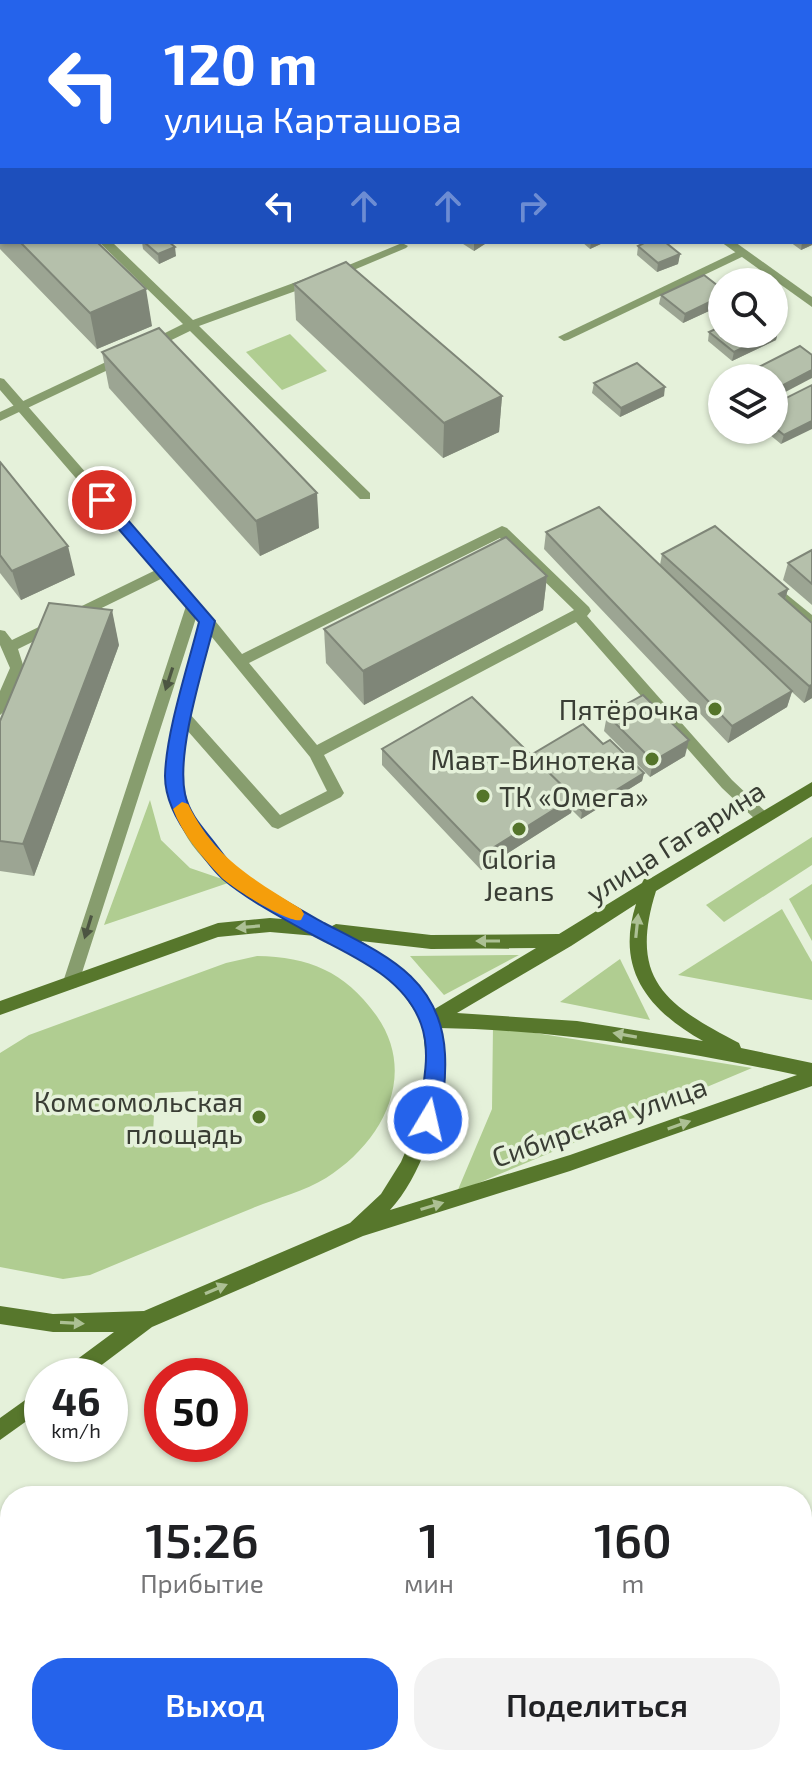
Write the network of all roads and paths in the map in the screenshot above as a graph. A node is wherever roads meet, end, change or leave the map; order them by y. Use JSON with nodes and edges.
{"nodes":[{"id":1,"x":107,"y":244,"type":"edge"},
{"id":2,"x":730,"y":244,"type":"edge"},
{"id":3,"x":402,"y":246,"type":"dead end"},
{"id":4,"x":742,"y":253,"type":"junction"},
{"id":5,"x":812,"y":303,"type":"edge"},
{"id":6,"x":191,"y":325,"type":"junction"},
{"id":7,"x":564,"y":337,"type":"dead end"},
{"id":8,"x":0,"y":382,"type":"edge"},
{"id":9,"x":20,"y":406,"type":"junction"},
{"id":10,"x":0,"y":417,"type":"edge"},
{"id":11,"x":365,"y":496,"type":"dead end"},
{"id":12,"x":164,"y":571,"type":"junction"},
{"id":13,"x":769,"y":585,"type":"edge"},
{"id":14,"x":193,"y":605,"type":"junction"},
{"id":15,"x":577,"y":614,"type":"junction"},
{"id":16,"x":207,"y":621,"type":"junction"},
{"id":17,"x":812,"y":623,"type":"edge"},
{"id":18,"x":5,"y":641,"type":"edge"},
{"id":19,"x":240,"y":661,"type":"junction"},
{"id":20,"x":0,"y":709,"type":"edge"},
{"id":21,"x":184,"y":717,"type":"junction"},
{"id":22,"x":315,"y":753,"type":"junction"},
{"id":23,"x":812,"y":788,"type":"edge"},
{"id":24,"x":762,"y":817,"type":"junction"},
{"id":25,"x":650,"y":884,"type":"junction"},
{"id":26,"x":318,"y":929,"type":"junction"},
{"id":27,"x":566,"y":941,"type":"junction"},
{"id":28,"x":71,"y":982,"type":"junction"},
{"id":29,"x":0,"y":1008,"type":"edge"},
{"id":30,"x":430,"y":1020,"type":"junction"},
{"id":31,"x":752,"y":1058,"type":"junction"},
{"id":32,"x":812,"y":1071,"type":"edge"},
{"id":33,"x":812,"y":1078,"type":"edge"},
{"id":34,"x":357,"y":1229,"type":"junction"},
{"id":35,"x":0,"y":1315,"type":"edge"},
{"id":36,"x":145,"y":1320,"type":"junction"},
{"id":37,"x":95,"y":1358,"type":"edge"},
{"id":38,"x":24,"y":1412,"type":"edge"},
{"id":39,"x":0,"y":1430,"type":"edge"}],
"edges":[{"from":1,"to":6,"type":"street"},
{"from":2,"to":4,"type":"street"},
{"from":3,"to":6,"type":"street"},
{"from":4,"to":5,"type":"street"},
{"from":4,"to":7,"type":"street"},
{"from":6,"to":9,"type":"street"},
{"from":6,"to":11,"type":"street"},
{"from":8,"to":9,"type":"street"},
{"from":9,"to":10,"type":"street"},
{"from":9,"to":12,"type":"street"},
{"from":12,"to":14,"type":"street"},
{"from":12,"to":18,"type":"street"},
{"from":13,"to":17,"type":"street"},
{"from":14,"to":16,"type":"street"},
{"from":14,"to":28,"type":"street","one_way":true},
{"from":15,"to":19,"type":"street"},
{"from":15,"to":22,"type":"street"},
{"from":15,"to":24,"type":"street"},
{"from":16,"to":19,"type":"street"},
{"from":16,"to":21,"type":"street"},
{"from":18,"to":20,"type":"street"},
{"from":19,"to":22,"type":"street"},
{"from":21,"to":22,"type":"street"},
{"from":21,"to":26,"type":"street"},
{"from":23,"to":24,"type":"main road","name":"улица Гагарина"},
{"from":24,"to":25,"type":"main road","name":"улица Гагарина"},
{"from":25,"to":27,"type":"main road","name":"улица Гагарина"},
{"from":31,"to":25,"type":"main road","name":"Сибирская улица","one_way":true},
{"from":27,"to":26,"type":"main road","one_way":true},
{"from":26,"to":28,"type":"main road","one_way":true},
{"from":26,"to":30,"type":"main road"},
{"from":27,"to":30,"type":"main road","name":"улица Гагарина"},
{"from":28,"to":29,"type":"main road"},
{"from":31,"to":30,"type":"main road","name":"Сибирская улица","one_way":true},
{"from":30,"to":34,"type":"main road"},
{"from":31,"to":32,"type":"main road","name":"Сибирская улица"},
{"from":34,"to":33,"type":"main road","name":"Сибирская улица","one_way":true},
{"from":36,"to":34,"type":"main road","one_way":true},
{"from":35,"to":36,"type":"main road","one_way":true},
{"from":36,"to":37,"type":"main road"},
{"from":38,"to":39,"type":"main road"}]}
